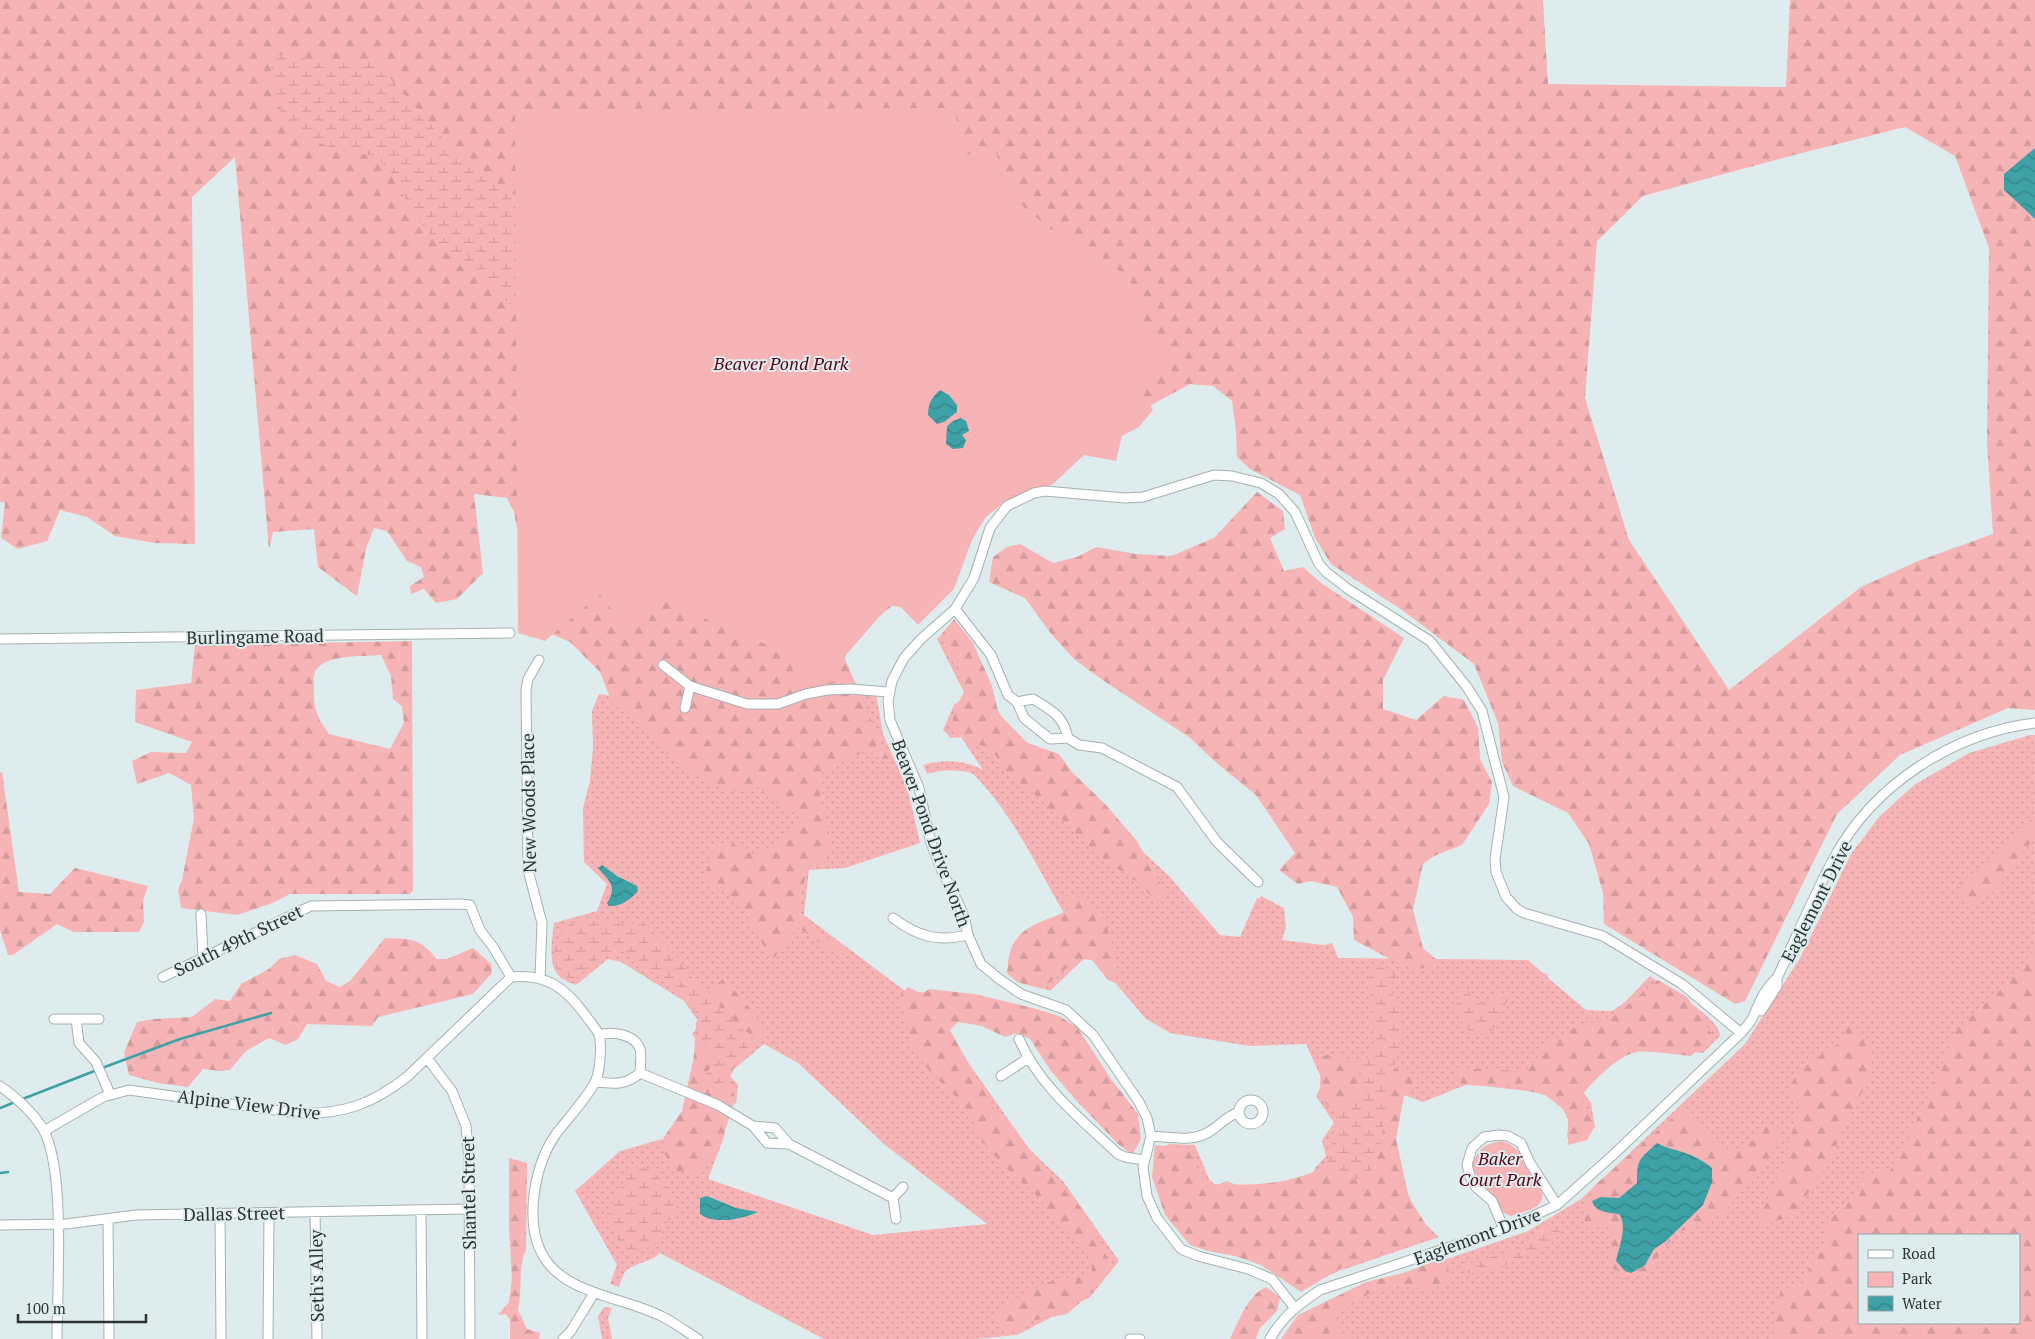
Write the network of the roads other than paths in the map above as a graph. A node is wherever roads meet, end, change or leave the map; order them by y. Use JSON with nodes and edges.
{"nodes":[{"id":1,"x":955,"y":609,"type":"junction"},
{"id":2,"x":510,"y":632,"type":"dead end"},
{"id":3,"x":0,"y":639,"type":"edge"},
{"id":4,"x":539,"y":660,"type":"dead end"},
{"id":5,"x":663,"y":665,"type":"dead end"},
{"id":6,"x":690,"y":686,"type":"junction"},
{"id":7,"x":889,"y":692,"type":"junction"},
{"id":8,"x":1017,"y":702,"type":"junction"},
{"id":9,"x":685,"y":708,"type":"dead end"},
{"id":10,"x":2035,"y":722,"type":"edge"},
{"id":11,"x":1068,"y":738,"type":"junction"},
{"id":12,"x":1258,"y":882,"type":"dead end"},
{"id":13,"x":201,"y":914,"type":"dead end"},
{"id":14,"x":893,"y":918,"type":"dead end"},
{"id":15,"x":968,"y":935,"type":"junction"},
{"id":16,"x":203,"y":957,"type":"junction"},
{"id":17,"x":162,"y":976,"type":"dead end"},
{"id":18,"x":511,"y":977,"type":"junction"},
{"id":19,"x":540,"y":978,"type":"junction"},
{"id":20,"x":54,"y":1019,"type":"dead end"},
{"id":21,"x":76,"y":1019,"type":"junction"},
{"id":22,"x":100,"y":1019,"type":"dead end"},
{"id":23,"x":1741,"y":1033,"type":"junction"},
{"id":24,"x":599,"y":1035,"type":"junction"},
{"id":25,"x":1019,"y":1039,"type":"dead end"},
{"id":26,"x":427,"y":1058,"type":"junction"},
{"id":27,"x":1028,"y":1059,"type":"junction"},
{"id":28,"x":640,"y":1073,"type":"junction"},
{"id":29,"x":1001,"y":1076,"type":"dead end"},
{"id":30,"x":596,"y":1081,"type":"junction"},
{"id":31,"x":0,"y":1086,"type":"edge"},
{"id":32,"x":110,"y":1094,"type":"junction"},
{"id":33,"x":1239,"y":1112,"type":"dead end"},
{"id":34,"x":753,"y":1126,"type":"junction"},
{"id":35,"x":44,"y":1131,"type":"junction"},
{"id":36,"x":1151,"y":1136,"type":"junction"},
{"id":37,"x":789,"y":1144,"type":"junction"},
{"id":38,"x":1144,"y":1160,"type":"junction"},
{"id":39,"x":903,"y":1187,"type":"dead end"},
{"id":40,"x":893,"y":1198,"type":"junction"},
{"id":41,"x":1557,"y":1205,"type":"junction"},
{"id":42,"x":468,"y":1209,"type":"junction"},
{"id":43,"x":421,"y":1211,"type":"junction"},
{"id":44,"x":315,"y":1212,"type":"junction"},
{"id":45,"x":269,"y":1213,"type":"junction"},
{"id":46,"x":220,"y":1214,"type":"junction"},
{"id":47,"x":108,"y":1219,"type":"junction"},
{"id":48,"x":896,"y":1219,"type":"dead end"},
{"id":49,"x":57,"y":1224,"type":"junction"},
{"id":50,"x":0,"y":1225,"type":"edge"},
{"id":51,"x":1504,"y":1230,"type":"junction"},
{"id":52,"x":594,"y":1293,"type":"junction"},
{"id":53,"x":1294,"y":1307,"type":"junction"},
{"id":54,"x":57,"y":1339,"type":"edge"},
{"id":55,"x":108,"y":1339,"type":"edge"},
{"id":56,"x":221,"y":1339,"type":"edge"},
{"id":57,"x":268,"y":1339,"type":"edge"},
{"id":58,"x":317,"y":1339,"type":"edge"},
{"id":59,"x":422,"y":1339,"type":"edge"},
{"id":60,"x":470,"y":1339,"type":"edge"},
{"id":61,"x":562,"y":1339,"type":"edge"},
{"id":62,"x":698,"y":1339,"type":"edge"},
{"id":63,"x":1130,"y":1339,"type":"edge"},
{"id":64,"x":1140,"y":1339,"type":"edge"},
{"id":65,"x":1270,"y":1339,"type":"edge"}],
"edges":[{"from":1,"to":7,"type":"street","name":"Beaver Pond Drive North"},
{"from":1,"to":8,"type":"street"},
{"from":1,"to":23,"type":"street","name":"Beaver Pond Drive North"},
{"from":2,"to":3,"type":"street","name":"Burlingame Road"},
{"from":4,"to":19,"type":"street","name":"New Woods Place"},
{"from":5,"to":6,"type":"street"},
{"from":6,"to":7,"type":"street"},
{"from":6,"to":9,"type":"street"},
{"from":7,"to":15,"type":"street","name":"Beaver Pond Drive North"},
{"from":8,"to":11,"type":"street"},
{"from":8,"to":11,"type":"street"},
{"from":10,"to":23,"type":"street","name":"Eaglemont Drive"},
{"from":11,"to":12,"type":"street"},
{"from":13,"to":16,"type":"street"},
{"from":14,"to":15,"type":"street"},
{"from":15,"to":36,"type":"street","name":"Beaver Pond Drive North"},
{"from":16,"to":17,"type":"street","name":"South 49th Street"},
{"from":16,"to":18,"type":"street","name":"South 49th Street"},
{"from":18,"to":19,"type":"street"},
{"from":18,"to":26,"type":"street","name":"Alpine View Drive"},
{"from":19,"to":24,"type":"street"},
{"from":20,"to":21,"type":"street"},
{"from":21,"to":22,"type":"street"},
{"from":21,"to":32,"type":"street"},
{"from":23,"to":41,"type":"street","name":"Eaglemont Drive"},
{"from":24,"to":28,"type":"street"},
{"from":24,"to":30,"type":"street"},
{"from":25,"to":27,"type":"street"},
{"from":26,"to":32,"type":"street","name":"Alpine View Drive"},
{"from":26,"to":42,"type":"street","name":"Shantel Street"},
{"from":27,"to":29,"type":"street"},
{"from":27,"to":38,"type":"street"},
{"from":28,"to":30,"type":"street"},
{"from":28,"to":34,"type":"street"},
{"from":30,"to":52,"type":"street"},
{"from":31,"to":35,"type":"street"},
{"from":32,"to":35,"type":"street","name":"Alpine View Drive"},
{"from":33,"to":36,"type":"street"},
{"from":34,"to":37,"type":"street"},
{"from":34,"to":37,"type":"street"},
{"from":35,"to":49,"type":"street"},
{"from":36,"to":38,"type":"street"},
{"from":37,"to":40,"type":"street"},
{"from":38,"to":53,"type":"street"},
{"from":39,"to":40,"type":"street"},
{"from":40,"to":48,"type":"street"},
{"from":41,"to":51,"type":"street","name":"Eaglemont Drive"},
{"from":41,"to":51,"type":"street"},
{"from":42,"to":43,"type":"street","name":"Dallas Street"},
{"from":42,"to":60,"type":"street","name":"Shantel Street"},
{"from":43,"to":44,"type":"street","name":"Dallas Street"},
{"from":43,"to":59,"type":"street"},
{"from":44,"to":45,"type":"street","name":"Dallas Street"},
{"from":44,"to":58,"type":"street","name":"Seth's Alley"},
{"from":45,"to":46,"type":"street","name":"Dallas Street"},
{"from":45,"to":57,"type":"street"},
{"from":46,"to":47,"type":"street","name":"Dallas Street"},
{"from":46,"to":56,"type":"street"},
{"from":47,"to":49,"type":"street","name":"Dallas Street"},
{"from":47,"to":55,"type":"street"},
{"from":49,"to":50,"type":"street","name":"Dallas Street"},
{"from":49,"to":54,"type":"street"},
{"from":51,"to":53,"type":"street","name":"Eaglemont Drive"},
{"from":52,"to":61,"type":"street"},
{"from":52,"to":62,"type":"street"},
{"from":53,"to":65,"type":"street","name":"Eaglemont Drive"},
{"from":63,"to":64,"type":"street"}]}
